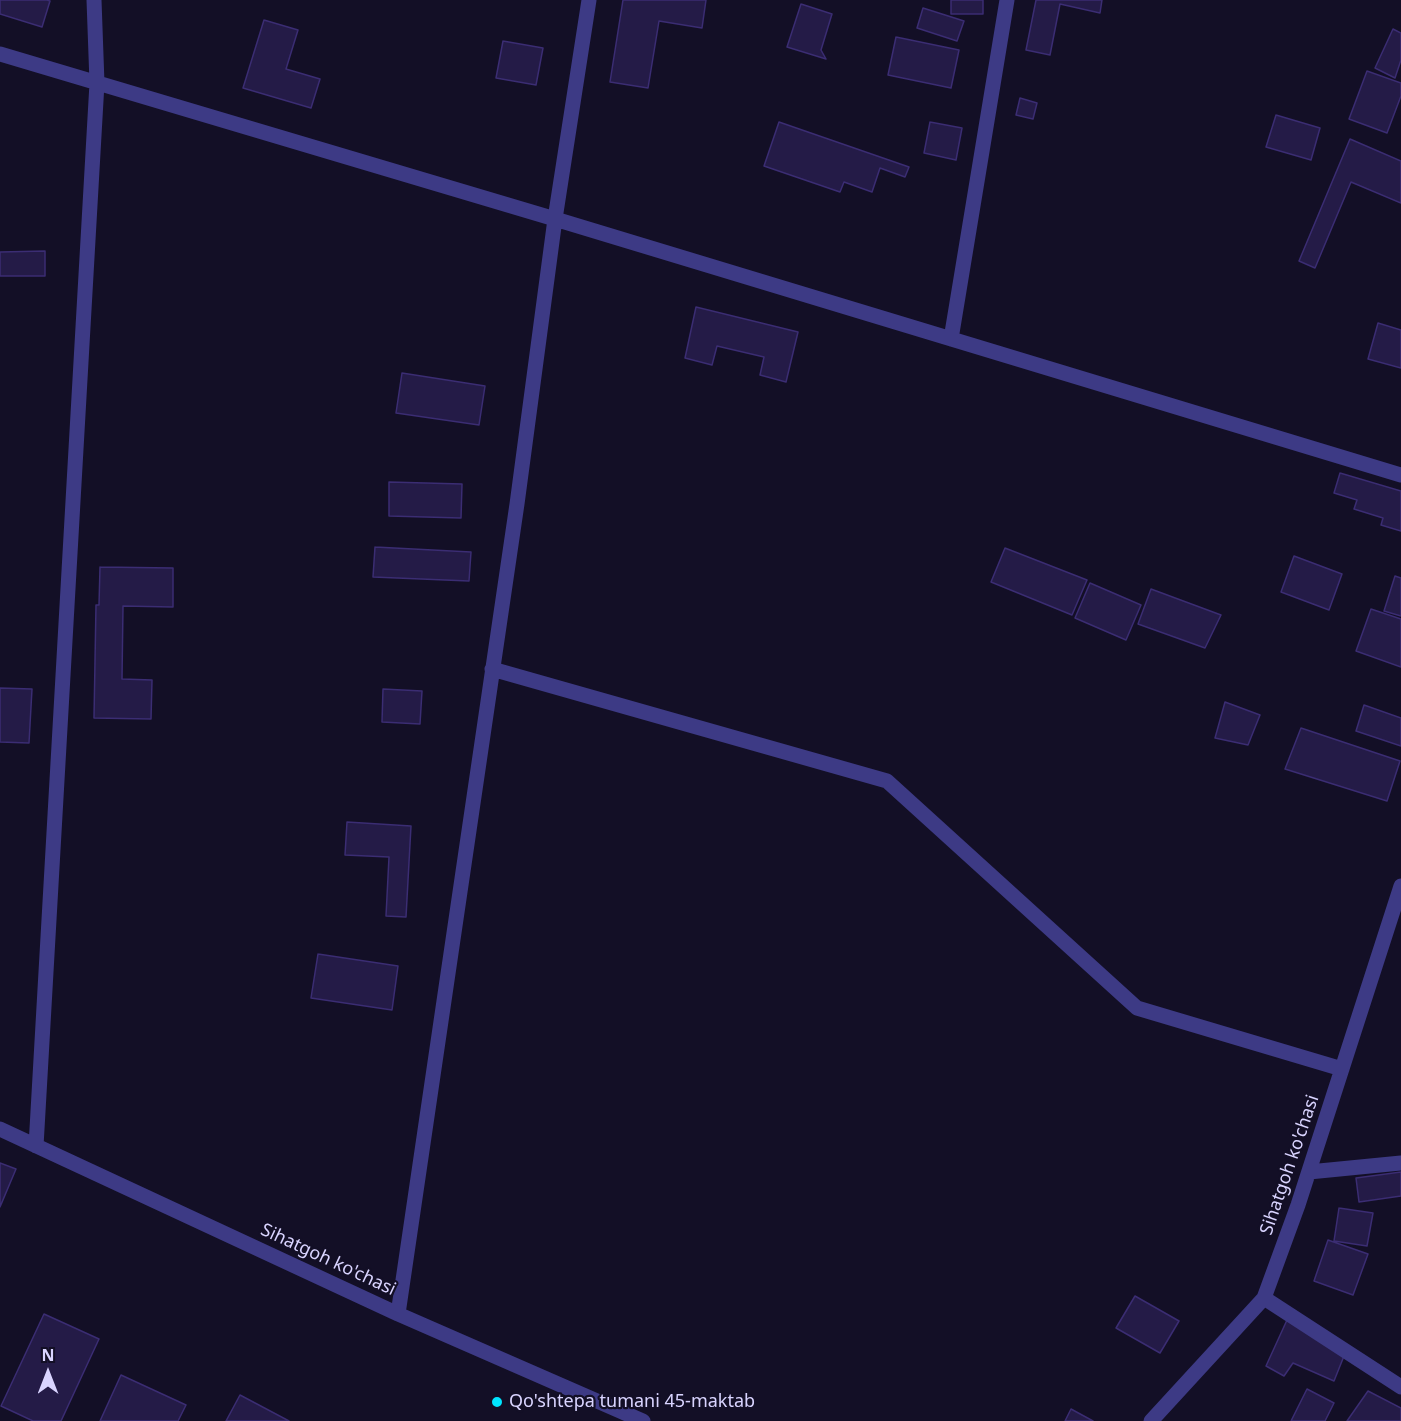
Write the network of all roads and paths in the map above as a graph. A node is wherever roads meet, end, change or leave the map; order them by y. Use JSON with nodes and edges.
{"nodes":[{"id":1,"x":94,"y":0,"type":"edge"},
{"id":2,"x":589,"y":0,"type":"edge"},
{"id":3,"x":1006,"y":0,"type":"edge"},
{"id":4,"x":0,"y":54,"type":"edge"},
{"id":5,"x":97,"y":83,"type":"junction"},
{"id":6,"x":555,"y":219,"type":"junction"},
{"id":7,"x":951,"y":339,"type":"junction"},
{"id":8,"x":1401,"y":475,"type":"edge"},
{"id":9,"x":492,"y":669,"type":"junction"},
{"id":10,"x":1401,"y":886,"type":"edge"},
{"id":11,"x":1342,"y":1069,"type":"junction"},
{"id":12,"x":0,"y":1129,"type":"edge"},
{"id":13,"x":36,"y":1146,"type":"junction"},
{"id":14,"x":1401,"y":1163,"type":"edge"},
{"id":15,"x":1309,"y":1172,"type":"junction"},
{"id":16,"x":1264,"y":1298,"type":"junction"},
{"id":17,"x":398,"y":1314,"type":"junction"},
{"id":18,"x":1401,"y":1387,"type":"edge"},
{"id":19,"x":643,"y":1421,"type":"edge"},
{"id":20,"x":1151,"y":1421,"type":"edge"}],
"edges":[{"from":1,"to":5,"type":"street"},
{"from":2,"to":6,"type":"street"},
{"from":3,"to":7,"type":"street"},
{"from":4,"to":5,"type":"street"},
{"from":5,"to":6,"type":"street"},
{"from":5,"to":13,"type":"street"},
{"from":6,"to":7,"type":"street"},
{"from":6,"to":9,"type":"street"},
{"from":7,"to":8,"type":"street"},
{"from":9,"to":11,"type":"street"},
{"from":9,"to":17,"type":"street"},
{"from":10,"to":11,"type":"street","name":"Sihatgoh ko'chasi"},
{"from":11,"to":15,"type":"street","name":"Sihatgoh ko'chasi"},
{"from":12,"to":13,"type":"street","name":"Sihatgoh ko'chasi"},
{"from":13,"to":17,"type":"street","name":"Sihatgoh ko'chasi"},
{"from":14,"to":15,"type":"street"},
{"from":15,"to":16,"type":"street","name":"Sihatgoh ko'chasi"},
{"from":16,"to":18,"type":"street"},
{"from":16,"to":20,"type":"street","name":"Sihatgoh ko'chasi"},
{"from":17,"to":19,"type":"street","name":"Sihatgoh ko'chasi"}]}
